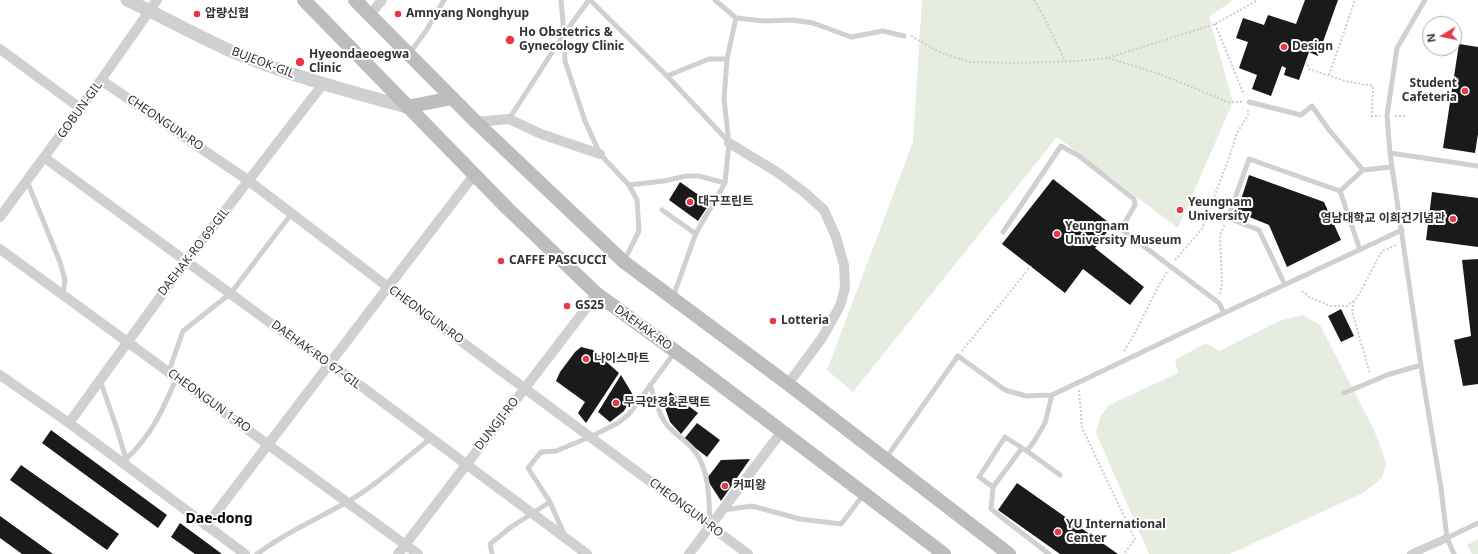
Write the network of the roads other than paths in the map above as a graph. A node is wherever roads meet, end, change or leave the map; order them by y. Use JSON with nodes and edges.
{"nodes":[{"id":1,"x":127,"y":0,"type":"edge"},
{"id":2,"x":304,"y":0,"type":"edge"},
{"id":3,"x":355,"y":0,"type":"edge"},
{"id":4,"x":382,"y":0,"type":"edge"},
{"id":5,"x":444,"y":0,"type":"edge"},
{"id":6,"x":561,"y":0,"type":"edge"},
{"id":7,"x":590,"y":0,"type":"edge"},
{"id":8,"x":715,"y":0,"type":"edge"},
{"id":9,"x":1425,"y":0,"type":"edge"},
{"id":10,"x":153,"y":5,"type":"edge"},
{"id":11,"x":370,"y":15,"type":"junction"},
{"id":12,"x":736,"y":18,"type":"junction"},
{"id":13,"x":564,"y":34,"type":"junction"},
{"id":14,"x":904,"y":36,"type":"road end"},
{"id":15,"x":0,"y":49,"type":"edge"},
{"id":16,"x":409,"y":55,"type":"junction"},
{"id":17,"x":727,"y":59,"type":"junction"},
{"id":18,"x":667,"y":76,"type":"junction"},
{"id":19,"x":101,"y":80,"type":"junction"},
{"id":20,"x":323,"y":84,"type":"junction"},
{"id":21,"x":452,"y":98,"type":"junction"},
{"id":22,"x":1249,"y":102,"type":"road end"},
{"id":23,"x":407,"y":107,"type":"junction"},
{"id":24,"x":80,"y":108,"type":"junction"},
{"id":25,"x":509,"y":119,"type":"junction"},
{"id":26,"x":476,"y":122,"type":"junction"},
{"id":27,"x":729,"y":143,"type":"junction"},
{"id":28,"x":1390,"y":153,"type":"junction"},
{"id":29,"x":600,"y":154,"type":"junction"},
{"id":30,"x":44,"y":158,"type":"junction"},
{"id":31,"x":1478,"y":166,"type":"edge"},
{"id":32,"x":1392,"y":167,"type":"junction"},
{"id":33,"x":1363,"y":170,"type":"junction"},
{"id":34,"x":474,"y":175,"type":"junction"},
{"id":35,"x":27,"y":181,"type":"junction"},
{"id":36,"x":249,"y":181,"type":"junction"},
{"id":37,"x":725,"y":183,"type":"junction"},
{"id":38,"x":629,"y":184,"type":"junction"},
{"id":39,"x":1340,"y":191,"type":"junction"},
{"id":40,"x":662,"y":210,"type":"dead end"},
{"id":41,"x":292,"y":213,"type":"junction"},
{"id":42,"x":0,"y":217,"type":"edge"},
{"id":43,"x":1402,"y":230,"type":"junction"},
{"id":44,"x":1003,"y":232,"type":"dead end"},
{"id":45,"x":696,"y":234,"type":"junction"},
{"id":46,"x":0,"y":249,"type":"edge"},
{"id":47,"x":1360,"y":250,"type":"junction"},
{"id":48,"x":187,"y":260,"type":"junction"},
{"id":49,"x":624,"y":262,"type":"junction"},
{"id":50,"x":1285,"y":285,"type":"junction"},
{"id":51,"x":388,"y":287,"type":"junction"},
{"id":52,"x":231,"y":293,"type":"junction"},
{"id":53,"x":63,"y":294,"type":"junction"},
{"id":54,"x":597,"y":294,"type":"junction"},
{"id":55,"x":672,"y":298,"type":"junction"},
{"id":56,"x":1224,"y":313,"type":"junction"},
{"id":57,"x":127,"y":341,"type":"junction"},
{"id":58,"x":676,"y":352,"type":"junction"},
{"id":59,"x":330,"y":363,"type":"junction"},
{"id":60,"x":1421,"y":365,"type":"junction"},
{"id":61,"x":173,"y":374,"type":"junction"},
{"id":62,"x":0,"y":375,"type":"edge"},
{"id":63,"x":99,"y":379,"type":"junction"},
{"id":64,"x":788,"y":384,"type":"junction"},
{"id":65,"x":650,"y":385,"type":"junction"},
{"id":66,"x":525,"y":388,"type":"junction"},
{"id":67,"x":1344,"y":393,"type":"dead end"},
{"id":68,"x":1052,"y":395,"type":"junction"},
{"id":69,"x":69,"y":423,"type":"junction"},
{"id":70,"x":782,"y":431,"type":"junction"},
{"id":71,"x":590,"y":437,"type":"junction"},
{"id":72,"x":430,"y":438,"type":"junction"},
{"id":73,"x":268,"y":444,"type":"junction"},
{"id":74,"x":1024,"y":449,"type":"junction"},
{"id":75,"x":885,"y":459,"type":"junction"},
{"id":76,"x":127,"y":463,"type":"junction"},
{"id":77,"x":466,"y":465,"type":"junction"},
{"id":78,"x":1060,"y":475,"type":"dead end"},
{"id":79,"x":993,"y":487,"type":"junction"},
{"id":80,"x":864,"y":494,"type":"junction"},
{"id":81,"x":348,"y":502,"type":"junction"},
{"id":82,"x":550,"y":502,"type":"junction"},
{"id":83,"x":722,"y":510,"type":"junction"},
{"id":84,"x":532,"y":514,"type":"junction"},
{"id":85,"x":1478,"y":522,"type":"edge"},
{"id":86,"x":206,"y":526,"type":"junction"},
{"id":87,"x":710,"y":526,"type":"junction"},
{"id":88,"x":566,"y":538,"type":"junction"},
{"id":89,"x":1447,"y":538,"type":"junction"},
{"id":90,"x":405,"y":544,"type":"junction"},
{"id":91,"x":245,"y":554,"type":"edge"},
{"id":92,"x":256,"y":554,"type":"edge"},
{"id":93,"x":398,"y":554,"type":"edge"},
{"id":94,"x":418,"y":554,"type":"edge"},
{"id":95,"x":492,"y":554,"type":"edge"},
{"id":96,"x":587,"y":554,"type":"edge"},
{"id":97,"x":689,"y":554,"type":"edge"},
{"id":98,"x":748,"y":554,"type":"edge"},
{"id":99,"x":944,"y":554,"type":"edge"},
{"id":100,"x":1009,"y":554,"type":"edge"},
{"id":101,"x":1049,"y":554,"type":"edge"},
{"id":102,"x":1411,"y":554,"type":"edge"},
{"id":103,"x":1454,"y":554,"type":"edge"}],
"edges":[{"from":1,"to":10,"type":"street","name":"BUJEOK-GIL"},
{"from":2,"to":23,"type":"main road","name":"DAEHAK-RO"},
{"from":3,"to":11,"type":"main road"},
{"from":4,"to":11,"type":"street"},
{"from":5,"to":16,"type":"lane"},
{"from":6,"to":13,"type":"lane"},
{"from":7,"to":13,"type":"lane"},
{"from":7,"to":18,"type":"lane"},
{"from":8,"to":12,"type":"lane"},
{"from":9,"to":28,"type":"lane"},
{"from":10,"to":19,"type":"street","name":"GOBUN-GIL"},
{"from":10,"to":20,"type":"street","name":"BUJEOK-GIL"},
{"from":11,"to":16,"type":"main road"},
{"from":12,"to":14,"type":"lane"},
{"from":12,"to":17,"type":"lane"},
{"from":13,"to":25,"type":"lane"},
{"from":13,"to":29,"type":"lane"},
{"from":15,"to":24,"type":"street"},
{"from":16,"to":21,"type":"main road"},
{"from":17,"to":18,"type":"lane"},
{"from":17,"to":27,"type":"lane"},
{"from":18,"to":27,"type":"lane"},
{"from":19,"to":24,"type":"street","name":"GOBUN-GIL"},
{"from":19,"to":36,"type":"street","name":"CHEONGUN-RO"},
{"from":20,"to":23,"type":"street","name":"BUJEOK-GIL"},
{"from":20,"to":36,"type":"street","name":"DAEHAK-RO 69-GIL"},
{"from":21,"to":23,"type":"main road"},
{"from":21,"to":26,"type":"main road"},
{"from":22,"to":33,"type":"lane"},
{"from":23,"to":34,"type":"main road","name":"DAEHAK-RO"},
{"from":24,"to":30,"type":"street","name":"GOBUN-GIL"},
{"from":25,"to":26,"type":"street"},
{"from":25,"to":29,"type":"street"},
{"from":26,"to":49,"type":"main road"},
{"from":27,"to":37,"type":"lane"},
{"from":27,"to":64,"type":"street"},
{"from":28,"to":31,"type":"lane"},
{"from":28,"to":32,"type":"lane"},
{"from":29,"to":38,"type":"lane"},
{"from":30,"to":35,"type":"street","name":"GOBUN-GIL"},
{"from":30,"to":48,"type":"street","name":"DAEHAK-RO 67-GIL"},
{"from":32,"to":33,"type":"lane"},
{"from":32,"to":43,"type":"lane"},
{"from":33,"to":39,"type":"lane"},
{"from":34,"to":51,"type":"street"},
{"from":34,"to":54,"type":"main road","name":"DAEHAK-RO"},
{"from":35,"to":42,"type":"street","name":"GOBUN-GIL"},
{"from":35,"to":53,"type":"lane"},
{"from":36,"to":41,"type":"street","name":"CHEONGUN-RO"},
{"from":36,"to":48,"type":"street","name":"DAEHAK-RO 69-GIL"},
{"from":37,"to":38,"type":"lane"},
{"from":37,"to":45,"type":"lane"},
{"from":38,"to":49,"type":"lane"},
{"from":39,"to":47,"type":"lane"},
{"from":39,"to":50,"type":"lane"},
{"from":40,"to":45,"type":"lane"},
{"from":41,"to":51,"type":"street","name":"CHEONGUN-RO"},
{"from":41,"to":52,"type":"lane"},
{"from":43,"to":47,"type":"lane"},
{"from":43,"to":60,"type":"lane"},
{"from":44,"to":56,"type":"lane"},
{"from":45,"to":55,"type":"lane"},
{"from":46,"to":53,"type":"street","name":"CHEONGUN 1-RO"},
{"from":47,"to":50,"type":"lane"},
{"from":48,"to":52,"type":"street","name":"DAEHAK-RO 67-GIL"},
{"from":48,"to":57,"type":"street","name":"DAEHAK-RO 69-GIL"},
{"from":49,"to":55,"type":"main road"},
{"from":50,"to":56,"type":"lane"},
{"from":51,"to":59,"type":"street"},
{"from":51,"to":66,"type":"street","name":"CHEONGUN-RO"},
{"from":52,"to":59,"type":"street","name":"DAEHAK-RO 67-GIL"},
{"from":52,"to":61,"type":"lane"},
{"from":53,"to":57,"type":"street","name":"CHEONGUN 1-RO"},
{"from":54,"to":58,"type":"main road","name":"DAEHAK-RO"},
{"from":54,"to":66,"type":"street","name":"DUNGJI-RO"},
{"from":55,"to":64,"type":"main road"},
{"from":56,"to":68,"type":"lane"},
{"from":57,"to":61,"type":"street","name":"CHEONGUN 1-RO"},
{"from":57,"to":63,"type":"street","name":"DAEHAK-RO 69-GIL"},
{"from":58,"to":65,"type":"lane"},
{"from":58,"to":70,"type":"main road","name":"DAEHAK-RO"},
{"from":59,"to":72,"type":"street","name":"DAEHAK-RO 67-GIL"},
{"from":59,"to":73,"type":"street"},
{"from":60,"to":67,"type":"lane"},
{"from":60,"to":89,"type":"lane"},
{"from":61,"to":73,"type":"street","name":"CHEONGUN 1-RO"},
{"from":61,"to":76,"type":"lane"},
{"from":62,"to":69,"type":"street"},
{"from":63,"to":69,"type":"street","name":"DAEHAK-RO 69-GIL"},
{"from":63,"to":76,"type":"lane"},
{"from":64,"to":75,"type":"main road"},
{"from":65,"to":71,"type":"lane"},
{"from":65,"to":87,"type":"lane"},
{"from":66,"to":71,"type":"street","name":"CHEONGUN-RO"},
{"from":66,"to":77,"type":"street","name":"DUNGJI-RO"},
{"from":68,"to":74,"type":"lane"},
{"from":68,"to":75,"type":"lane"},
{"from":69,"to":76,"type":"street"},
{"from":70,"to":80,"type":"main road","name":"DAEHAK-RO"},
{"from":70,"to":83,"type":"street"},
{"from":71,"to":82,"type":"lane"},
{"from":71,"to":87,"type":"street","name":"CHEONGUN-RO"},
{"from":72,"to":77,"type":"street","name":"DAEHAK-RO 67-GIL"},
{"from":72,"to":81,"type":"lane"},
{"from":73,"to":81,"type":"street","name":"CHEONGUN 1-RO"},
{"from":73,"to":86,"type":"street"},
{"from":74,"to":78,"type":"lane"},
{"from":74,"to":79,"type":"lane"},
{"from":74,"to":79,"type":"lane"},
{"from":75,"to":100,"type":"main road"},
{"from":76,"to":86,"type":"street"},
{"from":77,"to":84,"type":"street","name":"DAEHAK-RO 67-GIL"},
{"from":77,"to":90,"type":"street","name":"DUNGJI-RO"},
{"from":79,"to":101,"type":"lane"},
{"from":80,"to":83,"type":"lane"},
{"from":80,"to":99,"type":"main road","name":"DAEHAK-RO"},
{"from":81,"to":90,"type":"street","name":"CHEONGUN 1-RO"},
{"from":81,"to":92,"type":"lane"},
{"from":82,"to":84,"type":"lane"},
{"from":82,"to":88,"type":"lane"},
{"from":83,"to":87,"type":"street"},
{"from":84,"to":88,"type":"street","name":"DAEHAK-RO 67-GIL"},
{"from":84,"to":95,"type":"lane"},
{"from":85,"to":89,"type":"lane"},
{"from":86,"to":91,"type":"street"},
{"from":87,"to":97,"type":"street"},
{"from":87,"to":98,"type":"street","name":"CHEONGUN-RO"},
{"from":88,"to":96,"type":"street","name":"DAEHAK-RO 67-GIL"},
{"from":89,"to":102,"type":"street"},
{"from":89,"to":103,"type":"lane"},
{"from":90,"to":93,"type":"street","name":"DUNGJI-RO"},
{"from":90,"to":94,"type":"street","name":"CHEONGUN 1-RO"}]}
